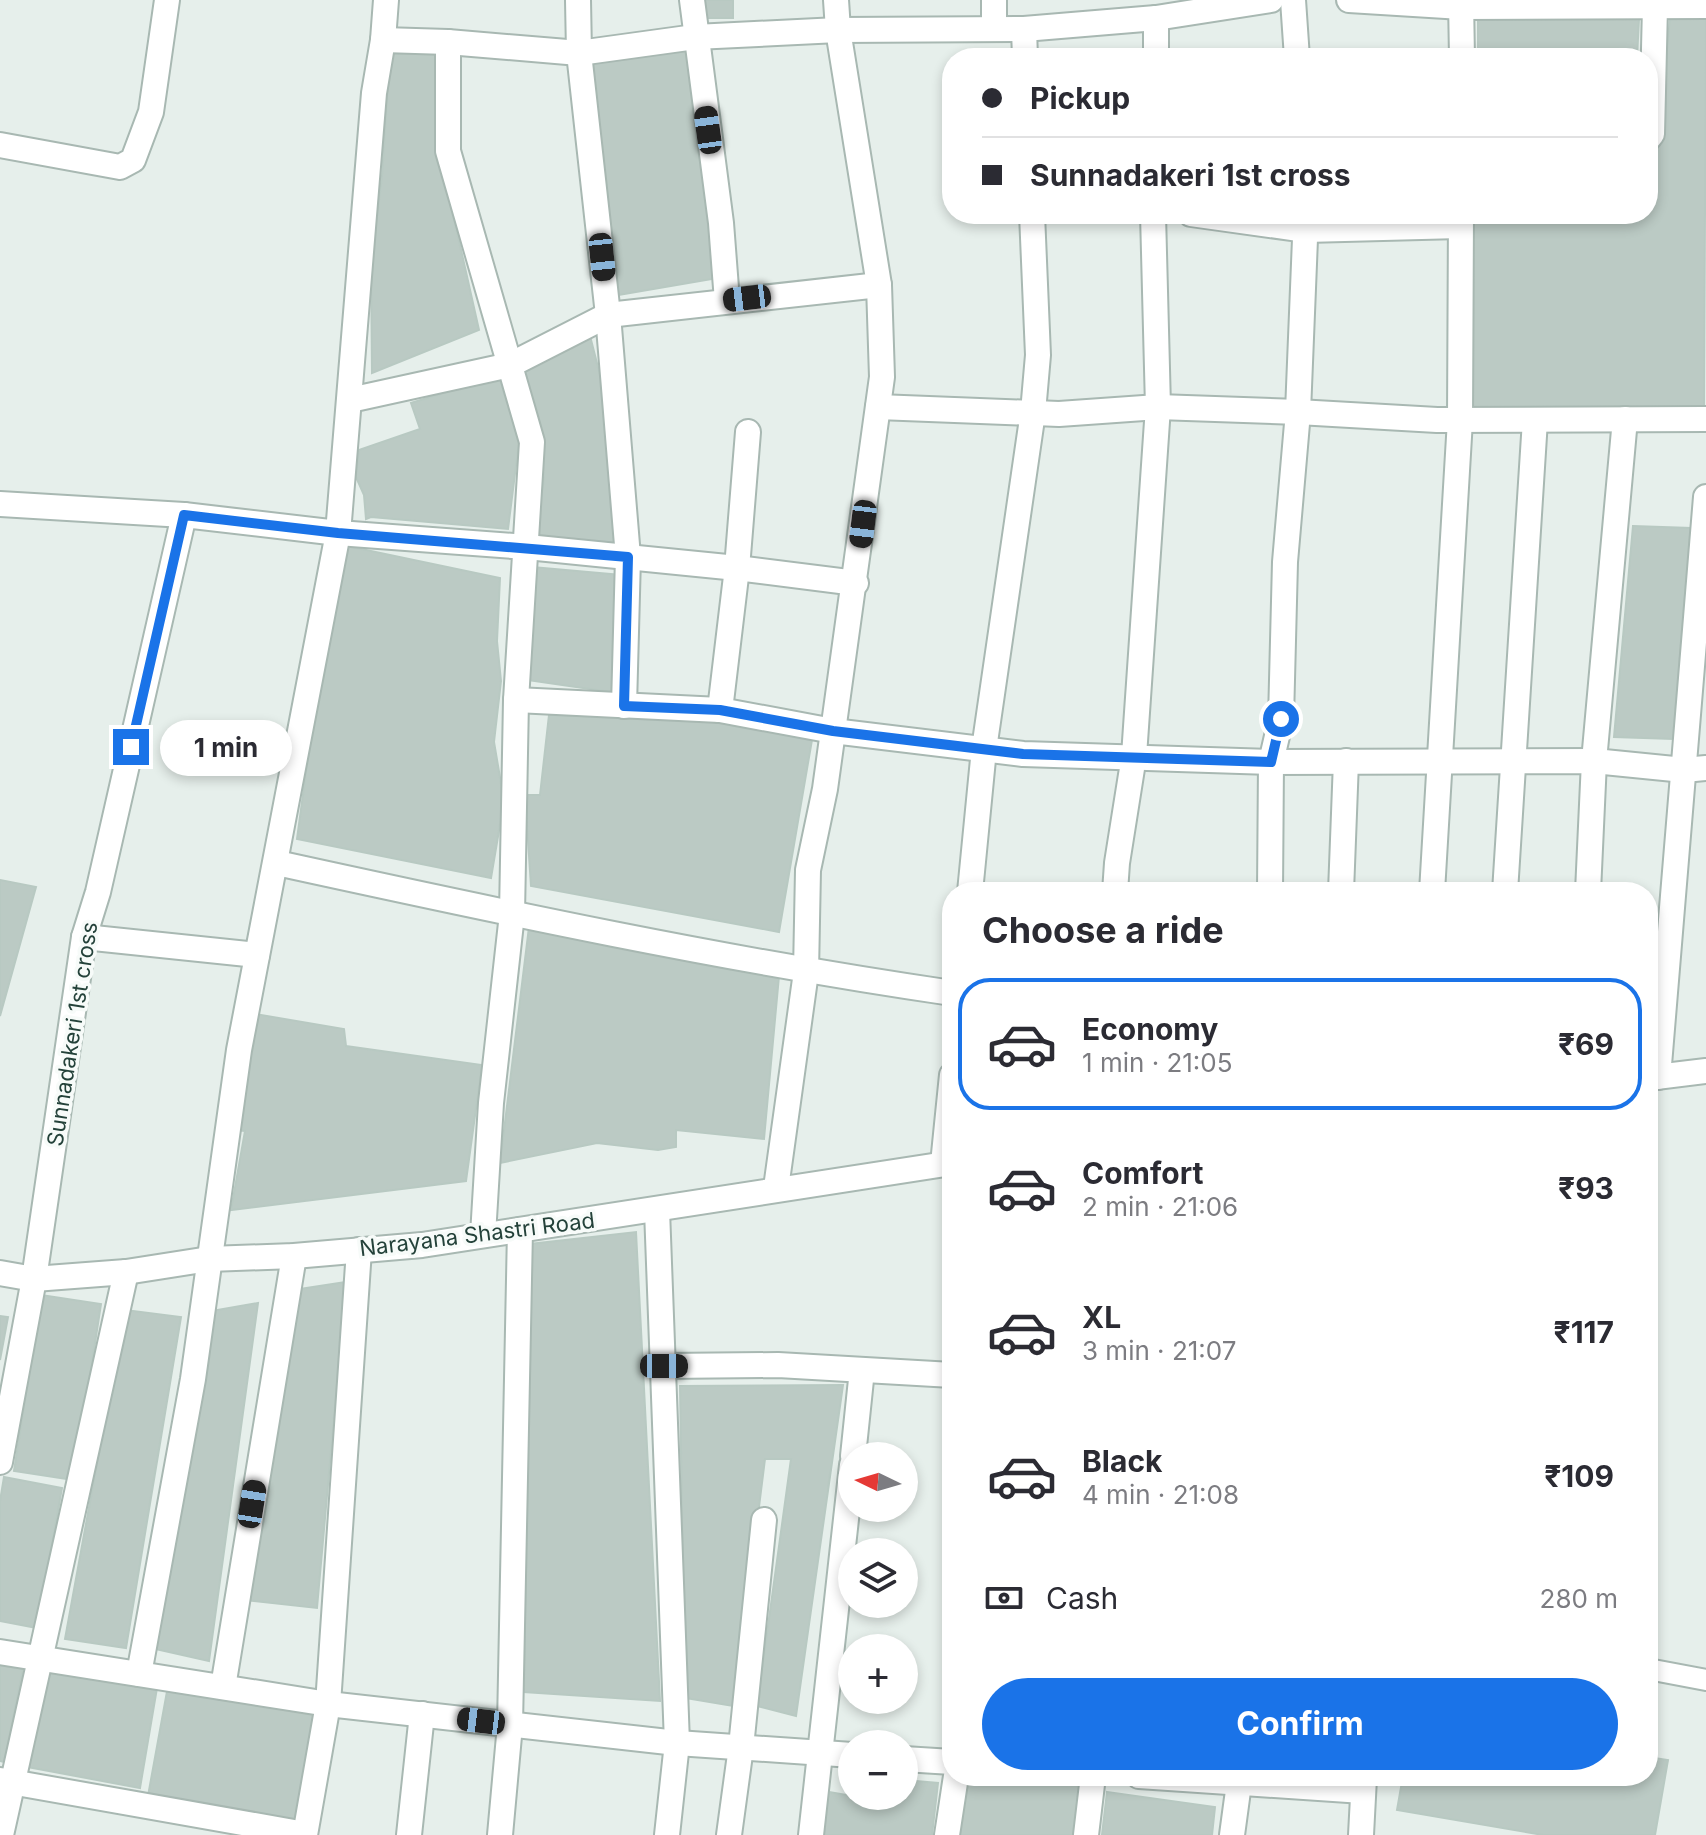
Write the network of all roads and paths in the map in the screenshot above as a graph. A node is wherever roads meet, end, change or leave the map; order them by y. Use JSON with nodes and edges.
{"nodes":[{"id":1,"x":167,"y":0,"type":"edge"},
{"id":2,"x":386,"y":0,"type":"edge"},
{"id":3,"x":578,"y":0,"type":"edge"},
{"id":4,"x":692,"y":0,"type":"edge"},
{"id":5,"x":836,"y":0,"type":"edge"},
{"id":6,"x":994,"y":0,"type":"edge"},
{"id":7,"x":1271,"y":0,"type":"edge"},
{"id":8,"x":1293,"y":0,"type":"edge"},
{"id":9,"x":1349,"y":0,"type":"edge"},
{"id":10,"x":1462,"y":3,"type":"edge"},
{"id":11,"x":1584,"y":3,"type":"edge"},
{"id":12,"x":1705,"y":4,"type":"edge"},
{"id":13,"x":1655,"y":6,"type":"junction"},
{"id":14,"x":1156,"y":18,"type":"junction"},
{"id":15,"x":994,"y":29,"type":"junction"},
{"id":16,"x":1024,"y":29,"type":"junction"},
{"id":17,"x":838,"y":30,"type":"junction"},
{"id":18,"x":695,"y":37,"type":"junction"},
{"id":19,"x":383,"y":40,"type":"junction"},
{"id":20,"x":448,"y":42,"type":"junction"},
{"id":21,"x":1025,"y":48,"type":"edge"},
{"id":22,"x":1156,"y":48,"type":"edge"},
{"id":23,"x":1296,"y":48,"type":"edge"},
{"id":24,"x":1462,"y":48,"type":"edge"},
{"id":25,"x":1654,"y":48,"type":"edge"},
{"id":26,"x":579,"y":53,"type":"junction"},
{"id":27,"x":0,"y":145,"type":"edge"},
{"id":28,"x":1032,"y":224,"type":"edge"},
{"id":29,"x":1153,"y":224,"type":"edge"},
{"id":30,"x":1306,"y":224,"type":"edge"},
{"id":31,"x":1460,"y":224,"type":"edge"},
{"id":32,"x":879,"y":285,"type":"junction"},
{"id":33,"x":727,"y":301,"type":"junction"},
{"id":34,"x":608,"y":315,"type":"junction"},
{"id":35,"x":510,"y":365,"type":"junction"},
{"id":36,"x":350,"y":400,"type":"junction"},
{"id":37,"x":878,"y":407,"type":"junction"},
{"id":38,"x":1158,"y":407,"type":"junction"},
{"id":39,"x":1033,"y":412,"type":"junction"},
{"id":40,"x":1298,"y":412,"type":"junction"},
{"id":41,"x":1625,"y":419,"type":"junction"},
{"id":42,"x":1706,"y":419,"type":"edge"},
{"id":43,"x":1460,"y":420,"type":"junction"},
{"id":44,"x":1535,"y":420,"type":"junction"},
{"id":45,"x":748,"y":432,"type":"dead end"},
{"id":46,"x":1706,"y":497,"type":"edge"},
{"id":47,"x":0,"y":504,"type":"edge"},
{"id":48,"x":184,"y":515,"type":"junction"},
{"id":49,"x":338,"y":533,"type":"junction"},
{"id":50,"x":527,"y":547,"type":"junction"},
{"id":51,"x":628,"y":557,"type":"junction"},
{"id":52,"x":737,"y":568,"type":"junction"},
{"id":53,"x":856,"y":583,"type":"junction"},
{"id":54,"x":516,"y":700,"type":"junction"},
{"id":55,"x":624,"y":706,"type":"junction"},
{"id":56,"x":720,"y":710,"type":"junction"},
{"id":57,"x":833,"y":731,"type":"junction"},
{"id":58,"x":984,"y":749,"type":"junction"},
{"id":59,"x":1134,"y":756,"type":"junction"},
{"id":60,"x":1439,"y":760,"type":"junction"},
{"id":61,"x":1346,"y":761,"type":"junction"},
{"id":62,"x":1515,"y":761,"type":"junction"},
{"id":63,"x":1594,"y":761,"type":"junction"},
{"id":64,"x":1271,"y":762,"type":"junction"},
{"id":65,"x":1695,"y":769,"type":"edge"},
{"id":66,"x":277,"y":863,"type":"junction"},
{"id":67,"x":971,"y":882,"type":"edge"},
{"id":68,"x":1116,"y":882,"type":"edge"},
{"id":69,"x":1270,"y":882,"type":"edge"},
{"id":70,"x":1341,"y":882,"type":"edge"},
{"id":71,"x":1433,"y":882,"type":"edge"},
{"id":72,"x":1506,"y":882,"type":"edge"},
{"id":73,"x":1588,"y":882,"type":"edge"},
{"id":74,"x":512,"y":914,"type":"junction"},
{"id":75,"x":84,"y":937,"type":"junction"},
{"id":76,"x":257,"y":955,"type":"junction"},
{"id":77,"x":806,"y":972,"type":"junction"},
{"id":78,"x":942,"y":992,"type":"edge"},
{"id":79,"x":1658,"y":1041,"type":"edge"},
{"id":80,"x":1706,"y":1071,"type":"edge"},
{"id":81,"x":1658,"y":1077,"type":"edge"},
{"id":82,"x":942,"y":1165,"type":"edge"},
{"id":83,"x":776,"y":1188,"type":"junction"},
{"id":84,"x":657,"y":1210,"type":"junction"},
{"id":85,"x":520,"y":1230,"type":"junction"},
{"id":86,"x":483,"y":1235,"type":"junction"},
{"id":87,"x":359,"y":1250,"type":"junction"},
{"id":88,"x":294,"y":1256,"type":"junction"},
{"id":89,"x":209,"y":1259,"type":"junction"},
{"id":90,"x":126,"y":1272,"type":"junction"},
{"id":91,"x":0,"y":1273,"type":"edge"},
{"id":92,"x":34,"y":1279,"type":"junction"},
{"id":93,"x":664,"y":1366,"type":"junction"},
{"id":94,"x":862,"y":1370,"type":"junction"},
{"id":95,"x":942,"y":1374,"type":"edge"},
{"id":96,"x":854,"y":1442,"type":"edge"},
{"id":97,"x":0,"y":1462,"type":"edge"},
{"id":98,"x":764,"y":1520,"type":"dead end"},
{"id":99,"x":846,"y":1522,"type":"edge"},
{"id":100,"x":0,"y":1652,"type":"edge"},
{"id":101,"x":40,"y":1657,"type":"junction"},
{"id":102,"x":1658,"y":1671,"type":"edge"},
{"id":103,"x":139,"y":1674,"type":"junction"},
{"id":104,"x":1706,"y":1680,"type":"edge"},
{"id":105,"x":223,"y":1687,"type":"junction"},
{"id":106,"x":328,"y":1704,"type":"junction"},
{"id":107,"x":422,"y":1714,"type":"junction"},
{"id":108,"x":510,"y":1725,"type":"junction"},
{"id":109,"x":677,"y":1743,"type":"junction"},
{"id":110,"x":741,"y":1747,"type":"junction"},
{"id":111,"x":822,"y":1753,"type":"junction"},
{"id":112,"x":838,"y":1754,"type":"edge"},
{"id":113,"x":918,"y":1760,"type":"edge"},
{"id":114,"x":942,"y":1761,"type":"edge"},
{"id":115,"x":6,"y":1780,"type":"edge"},
{"id":116,"x":954,"y":1786,"type":"edge"},
{"id":117,"x":1092,"y":1786,"type":"edge"},
{"id":118,"x":1239,"y":1786,"type":"edge"},
{"id":119,"x":1364,"y":1786,"type":"edge"},
{"id":120,"x":305,"y":1834,"type":"edge"},
{"id":121,"x":1,"y":1835,"type":"edge"},
{"id":122,"x":409,"y":1835,"type":"edge"},
{"id":123,"x":500,"y":1835,"type":"edge"},
{"id":124,"x":667,"y":1835,"type":"edge"},
{"id":125,"x":729,"y":1835,"type":"edge"},
{"id":126,"x":811,"y":1835,"type":"edge"},
{"id":127,"x":947,"y":1835,"type":"edge"},
{"id":128,"x":1086,"y":1835,"type":"edge"},
{"id":129,"x":1232,"y":1835,"type":"edge"},
{"id":130,"x":1361,"y":1835,"type":"edge"}],
"edges":[{"from":1,"to":27,"type":"street"},
{"from":2,"to":19,"type":"street"},
{"from":3,"to":26,"type":"street"},
{"from":4,"to":18,"type":"street"},
{"from":5,"to":17,"type":"street"},
{"from":6,"to":15,"type":"street"},
{"from":7,"to":14,"type":"street"},
{"from":8,"to":23,"type":"street"},
{"from":9,"to":10,"type":"street"},
{"from":10,"to":11,"type":"street"},
{"from":10,"to":24,"type":"street"},
{"from":11,"to":13,"type":"street"},
{"from":12,"to":13,"type":"street"},
{"from":13,"to":25,"type":"street"},
{"from":14,"to":16,"type":"street"},
{"from":14,"to":22,"type":"street"},
{"from":15,"to":16,"type":"street"},
{"from":15,"to":17,"type":"street"},
{"from":16,"to":21,"type":"street"},
{"from":17,"to":18,"type":"street"},
{"from":17,"to":32,"type":"street"},
{"from":18,"to":26,"type":"street"},
{"from":18,"to":33,"type":"street"},
{"from":19,"to":20,"type":"street"},
{"from":19,"to":36,"type":"street"},
{"from":20,"to":26,"type":"street"},
{"from":20,"to":35,"type":"street"},
{"from":26,"to":34,"type":"street"},
{"from":28,"to":39,"type":"street"},
{"from":29,"to":38,"type":"street"},
{"from":30,"to":40,"type":"street"},
{"from":31,"to":43,"type":"street"},
{"from":32,"to":33,"type":"street"},
{"from":32,"to":37,"type":"street"},
{"from":33,"to":34,"type":"street"},
{"from":34,"to":35,"type":"street"},
{"from":34,"to":51,"type":"street"},
{"from":35,"to":36,"type":"street"},
{"from":35,"to":50,"type":"street"},
{"from":36,"to":49,"type":"street"},
{"from":37,"to":39,"type":"street"},
{"from":37,"to":53,"type":"street"},
{"from":38,"to":39,"type":"street"},
{"from":38,"to":40,"type":"street"},
{"from":38,"to":59,"type":"street"},
{"from":39,"to":58,"type":"street"},
{"from":40,"to":43,"type":"street"},
{"from":40,"to":64,"type":"street"},
{"from":41,"to":42,"type":"street"},
{"from":41,"to":44,"type":"street"},
{"from":41,"to":63,"type":"street"},
{"from":43,"to":44,"type":"street"},
{"from":43,"to":60,"type":"street"},
{"from":44,"to":62,"type":"street"},
{"from":45,"to":52,"type":"street"},
{"from":46,"to":65,"type":"street"},
{"from":47,"to":48,"type":"street"},
{"from":48,"to":49,"type":"street"},
{"from":48,"to":75,"type":"street","name":"Sunnadakeri 1st cross"},
{"from":49,"to":50,"type":"street"},
{"from":49,"to":66,"type":"street"},
{"from":50,"to":51,"type":"street"},
{"from":50,"to":54,"type":"street"},
{"from":51,"to":52,"type":"street"},
{"from":51,"to":55,"type":"street"},
{"from":52,"to":53,"type":"street"},
{"from":52,"to":56,"type":"street"},
{"from":53,"to":57,"type":"street"},
{"from":54,"to":55,"type":"street"},
{"from":54,"to":74,"type":"street"},
{"from":55,"to":56,"type":"street"},
{"from":56,"to":57,"type":"street"},
{"from":57,"to":58,"type":"street"},
{"from":57,"to":77,"type":"street"},
{"from":58,"to":59,"type":"street"},
{"from":58,"to":67,"type":"street"},
{"from":59,"to":64,"type":"street"},
{"from":59,"to":68,"type":"street"},
{"from":60,"to":61,"type":"street"},
{"from":60,"to":62,"type":"street"},
{"from":60,"to":71,"type":"street"},
{"from":61,"to":64,"type":"street"},
{"from":61,"to":70,"type":"street"},
{"from":62,"to":63,"type":"street"},
{"from":62,"to":72,"type":"street"},
{"from":63,"to":65,"type":"street"},
{"from":63,"to":73,"type":"street"},
{"from":64,"to":69,"type":"street"},
{"from":65,"to":79,"type":"street"},
{"from":66,"to":74,"type":"street"},
{"from":66,"to":76,"type":"street"},
{"from":74,"to":77,"type":"street"},
{"from":74,"to":86,"type":"street"},
{"from":75,"to":76,"type":"street"},
{"from":75,"to":92,"type":"street","name":"Sunnadakeri 1st cross"},
{"from":76,"to":89,"type":"street"},
{"from":77,"to":78,"type":"street"},
{"from":77,"to":83,"type":"street"},
{"from":80,"to":81,"type":"street"},
{"from":82,"to":83,"type":"street","name":"Narayana Shastri Road"},
{"from":83,"to":84,"type":"street","name":"Narayana Shastri Road"},
{"from":84,"to":85,"type":"street","name":"Narayana Shastri Road"},
{"from":84,"to":93,"type":"street"},
{"from":85,"to":86,"type":"street","name":"Narayana Shastri Road"},
{"from":85,"to":108,"type":"street"},
{"from":86,"to":87,"type":"street","name":"Narayana Shastri Road"},
{"from":87,"to":88,"type":"street","name":"Narayana Shastri Road"},
{"from":87,"to":106,"type":"street"},
{"from":88,"to":89,"type":"street","name":"Narayana Shastri Road"},
{"from":88,"to":105,"type":"street"},
{"from":89,"to":90,"type":"street","name":"Narayana Shastri Road"},
{"from":89,"to":103,"type":"street"},
{"from":90,"to":92,"type":"street","name":"Narayana Shastri Road"},
{"from":90,"to":101,"type":"street"},
{"from":91,"to":92,"type":"street","name":"Narayana Shastri Road"},
{"from":92,"to":97,"type":"street","name":"Sunnadakeri 1st cross"},
{"from":93,"to":94,"type":"street"},
{"from":93,"to":109,"type":"street"},
{"from":94,"to":95,"type":"street"},
{"from":94,"to":96,"type":"street"},
{"from":98,"to":110,"type":"street"},
{"from":99,"to":111,"type":"street"},
{"from":100,"to":101,"type":"street"},
{"from":101,"to":103,"type":"street"},
{"from":101,"to":115,"type":"street"},
{"from":102,"to":104,"type":"lane"},
{"from":103,"to":105,"type":"street"},
{"from":105,"to":106,"type":"street"},
{"from":106,"to":107,"type":"street"},
{"from":106,"to":120,"type":"street"},
{"from":107,"to":108,"type":"street"},
{"from":107,"to":122,"type":"street"},
{"from":108,"to":109,"type":"street"},
{"from":108,"to":123,"type":"street"},
{"from":109,"to":110,"type":"street"},
{"from":109,"to":124,"type":"street"},
{"from":110,"to":111,"type":"street"},
{"from":110,"to":125,"type":"street"},
{"from":111,"to":112,"type":"street"},
{"from":111,"to":126,"type":"street"},
{"from":113,"to":114,"type":"street"},
{"from":115,"to":120,"type":"street"},
{"from":115,"to":121,"type":"street"},
{"from":116,"to":127,"type":"street"},
{"from":117,"to":128,"type":"street"},
{"from":118,"to":129,"type":"street"},
{"from":119,"to":130,"type":"street"}]}
